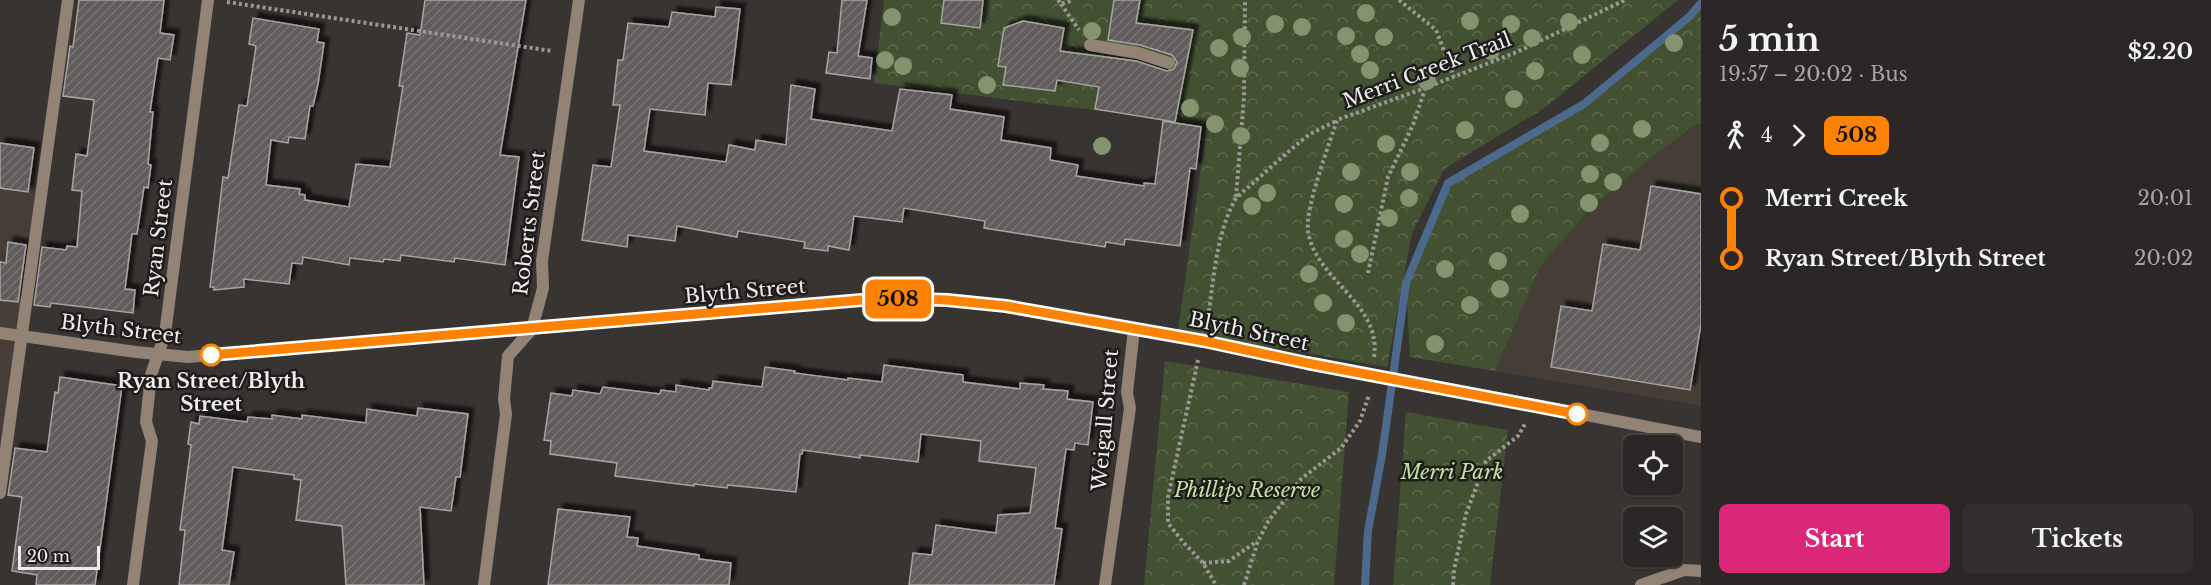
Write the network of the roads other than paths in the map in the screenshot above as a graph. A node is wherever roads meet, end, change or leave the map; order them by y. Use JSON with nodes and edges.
{"nodes":[{"id":1,"x":68,"y":0,"type":"edge"},
{"id":2,"x":208,"y":0,"type":"edge"},
{"id":3,"x":579,"y":0,"type":"edge"},
{"id":4,"x":1090,"y":45,"type":"road end"},
{"id":5,"x":1169,"y":63,"type":"dead end"},
{"id":6,"x":532,"y":329,"type":"junction"},
{"id":7,"x":1134,"y":329,"type":"junction"},
{"id":8,"x":0,"y":333,"type":"edge"},
{"id":9,"x":22,"y":336,"type":"junction"},
{"id":10,"x":159,"y":354,"type":"junction"},
{"id":11,"x":1701,"y":437,"type":"edge"},
{"id":12,"x":0,"y":493,"type":"edge"},
{"id":13,"x":1701,"y":571,"type":"edge"},
{"id":14,"x":133,"y":585,"type":"edge"},
{"id":15,"x":484,"y":585,"type":"edge"},
{"id":16,"x":1105,"y":585,"type":"edge"},
{"id":17,"x":1641,"y":585,"type":"edge"}],
"edges":[{"from":1,"to":9,"type":"street"},
{"from":2,"to":10,"type":"street","name":"Ryan Street"},
{"from":3,"to":6,"type":"street","name":"Roberts Street"},
{"from":4,"to":5,"type":"street"},
{"from":6,"to":7,"type":"street","name":"Blyth Street"},
{"from":6,"to":10,"type":"street","name":"Blyth Street"},
{"from":6,"to":15,"type":"street","name":"Roberts Street"},
{"from":7,"to":11,"type":"street","name":"Blyth Street","bridge":true},
{"from":7,"to":16,"type":"street","name":"Weigall Street"},
{"from":8,"to":9,"type":"street","name":"Blyth Street"},
{"from":9,"to":10,"type":"street","name":"Blyth Street"},
{"from":9,"to":12,"type":"street"},
{"from":10,"to":14,"type":"street","name":"Ryan Street"},
{"from":13,"to":17,"type":"street"}]}
